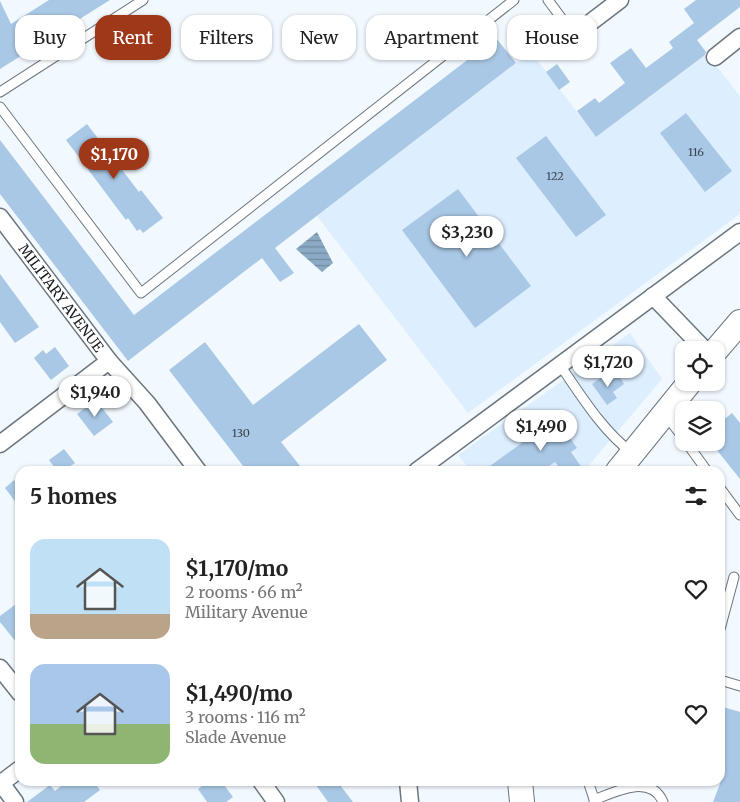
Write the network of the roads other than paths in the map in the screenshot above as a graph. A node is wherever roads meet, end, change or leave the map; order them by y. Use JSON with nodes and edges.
{"nodes":[{"id":1,"x":144,"y":0,"type":"edge"},
{"id":2,"x":514,"y":0,"type":"edge"},
{"id":3,"x":548,"y":0,"type":"edge"},
{"id":4,"x":620,"y":0,"type":"edge"},
{"id":5,"x":559,"y":15,"type":"edge"},
{"id":6,"x":597,"y":18,"type":"edge"},
{"id":7,"x":740,"y":37,"type":"edge"},
{"id":8,"x":714,"y":57,"type":"dead end"},
{"id":9,"x":0,"y":92,"type":"edge"},
{"id":10,"x":0,"y":107,"type":"edge"},
{"id":11,"x":0,"y":217,"type":"edge"},
{"id":12,"x":740,"y":232,"type":"edge"},
{"id":13,"x":653,"y":296,"type":"junction"},
{"id":14,"x":740,"y":322,"type":"edge"},
{"id":15,"x":696,"y":341,"type":"edge"},
{"id":16,"x":724,"y":341,"type":"edge"},
{"id":17,"x":109,"y":362,"type":"junction"},
{"id":18,"x":560,"y":365,"type":"junction"},
{"id":19,"x":683,"y":391,"type":"edge"},
{"id":20,"x":665,"y":413,"type":"junction"},
{"id":21,"x":675,"y":427,"type":"edge"},
{"id":22,"x":0,"y":444,"type":"edge"},
{"id":23,"x":693,"y":451,"type":"edge"},
{"id":24,"x":625,"y":462,"type":"edge"},
{"id":25,"x":194,"y":466,"type":"edge"},
{"id":26,"x":424,"y":466,"type":"edge"},
{"id":27,"x":703,"y":466,"type":"edge"},
{"id":28,"x":725,"y":495,"type":"edge"},
{"id":29,"x":740,"y":516,"type":"edge"},
{"id":30,"x":734,"y":577,"type":"dead end"},
{"id":31,"x":725,"y":610,"type":"edge"},
{"id":32,"x":0,"y":668,"type":"edge"},
{"id":33,"x":725,"y":682,"type":"edge"},
{"id":34,"x":740,"y":686,"type":"edge"},
{"id":35,"x":15,"y":687,"type":"edge"},
{"id":36,"x":15,"y":773,"type":"edge"},
{"id":37,"x":1,"y":784,"type":"edge"},
{"id":38,"x":265,"y":786,"type":"edge"},
{"id":39,"x":408,"y":786,"type":"edge"},
{"id":40,"x":520,"y":786,"type":"edge"},
{"id":41,"x":590,"y":786,"type":"edge"},
{"id":42,"x":594,"y":801,"type":"edge"},
{"id":43,"x":15,"y":802,"type":"edge"},
{"id":44,"x":276,"y":802,"type":"edge"},
{"id":45,"x":410,"y":802,"type":"edge"},
{"id":46,"x":522,"y":802,"type":"edge"},
{"id":47,"x":662,"y":802,"type":"edge"}],
"edges":[{"from":1,"to":9,"type":"lane"},
{"from":2,"to":10,"type":"lane"},
{"from":3,"to":5,"type":"lane"},
{"from":4,"to":6,"type":"street"},
{"from":7,"to":8,"type":"street"},
{"from":11,"to":17,"type":"street","name":"MILITARY AVENUE"},
{"from":12,"to":13,"type":"street"},
{"from":13,"to":15,"type":"street"},
{"from":13,"to":18,"type":"street"},
{"from":14,"to":16,"type":"main road"},
{"from":17,"to":22,"type":"street"},
{"from":17,"to":25,"type":"street","name":"MILITARY AVENUE"},
{"from":18,"to":24,"type":"lane"},
{"from":18,"to":26,"type":"street"},
{"from":19,"to":20,"type":"main road"},
{"from":20,"to":21,"type":"lane"},
{"from":20,"to":24,"type":"main road"},
{"from":23,"to":27,"type":"lane"},
{"from":28,"to":29,"type":"lane"},
{"from":30,"to":31,"type":"lane"},
{"from":32,"to":35,"type":"street"},
{"from":33,"to":34,"type":"lane"},
{"from":36,"to":37,"type":"street"},
{"from":37,"to":43,"type":"street"},
{"from":38,"to":44,"type":"street"},
{"from":39,"to":45,"type":"street"},
{"from":40,"to":46,"type":"main road"},
{"from":41,"to":42,"type":"lane"},
{"from":42,"to":47,"type":"lane"}]}
